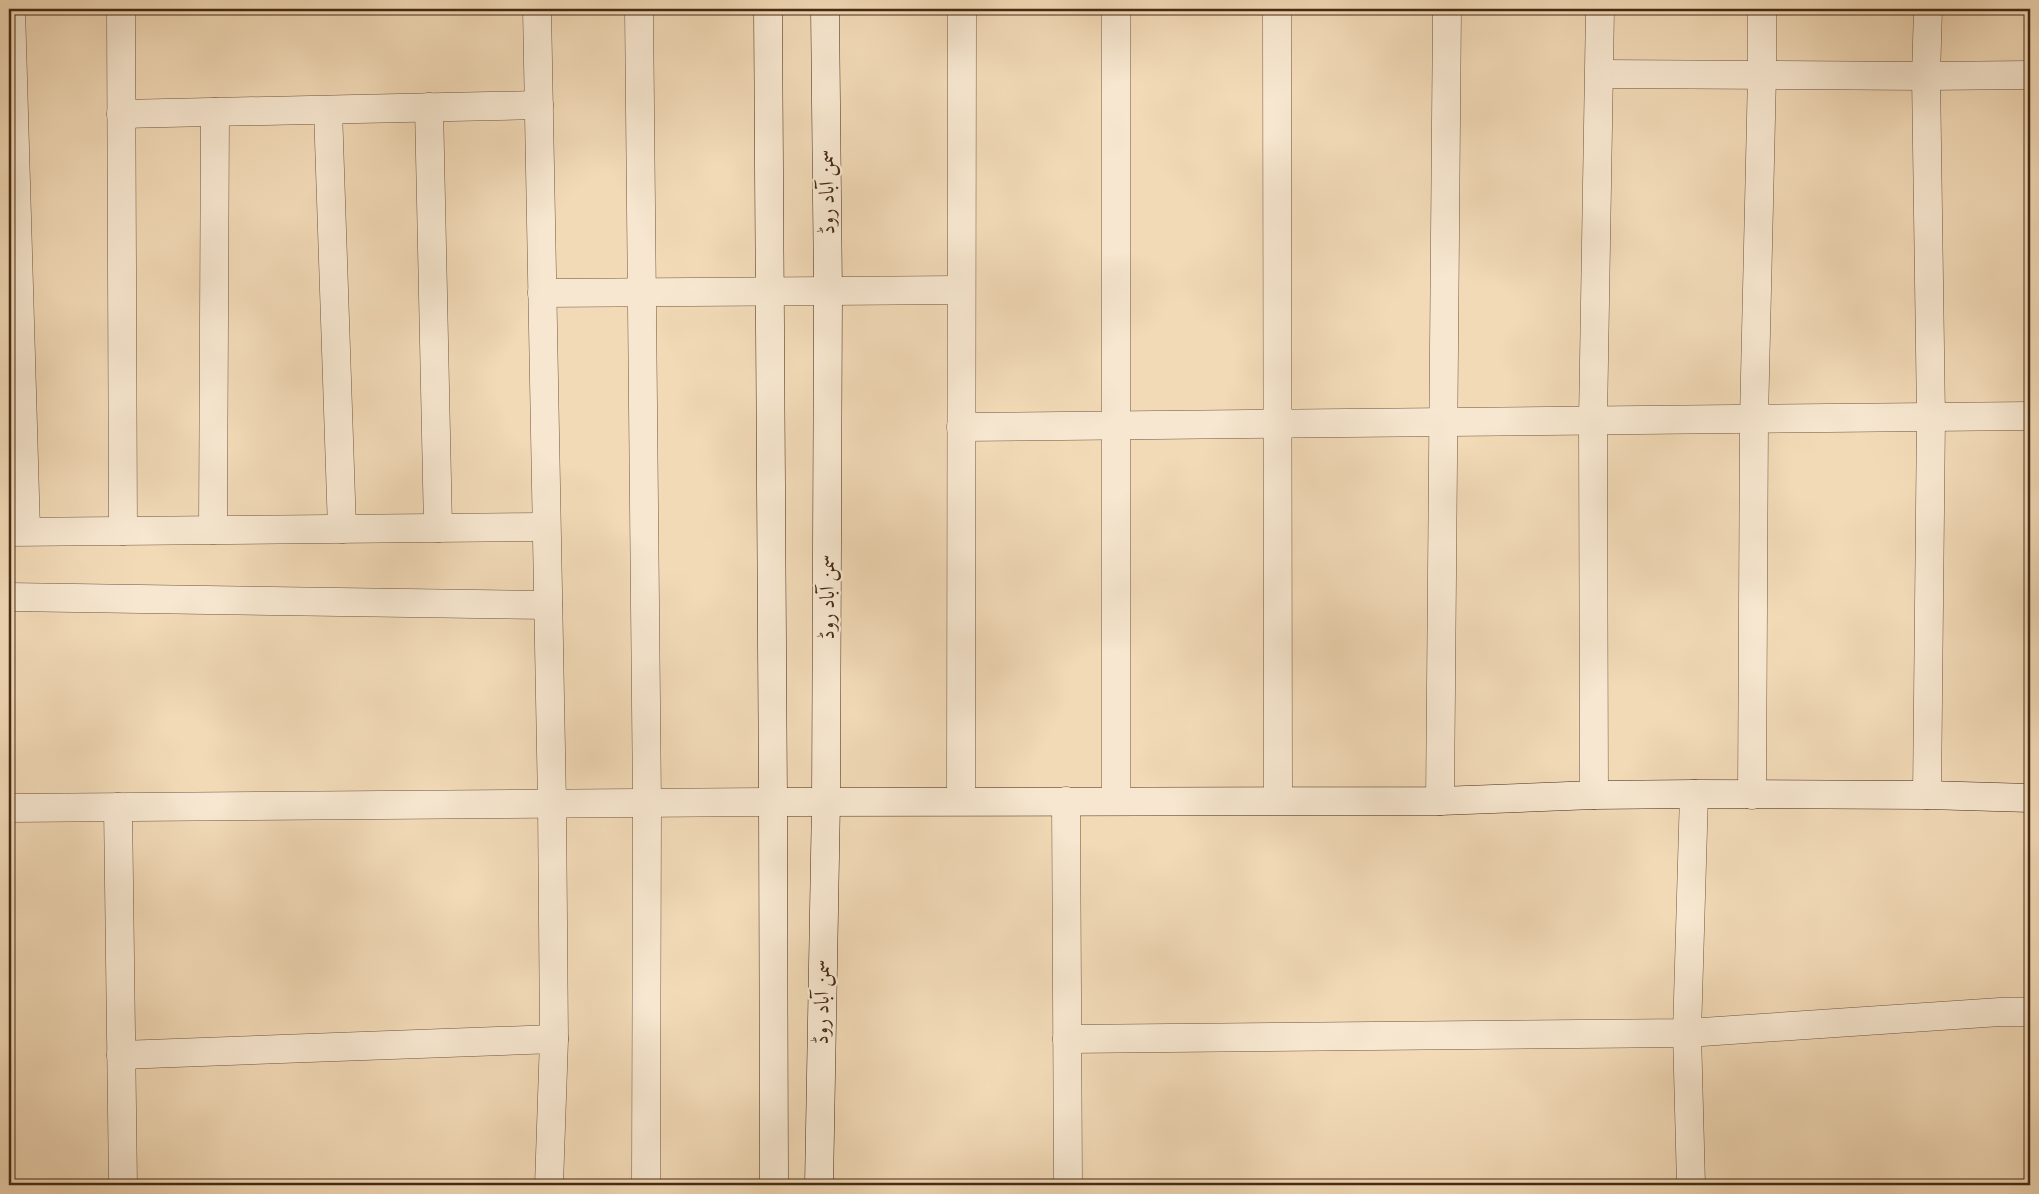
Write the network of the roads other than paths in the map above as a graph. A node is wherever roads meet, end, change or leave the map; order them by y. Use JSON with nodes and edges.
{"nodes":[{"id":1,"x":11,"y":9,"type":"edge"},
{"id":2,"x":121,"y":9,"type":"edge"},
{"id":3,"x":537,"y":9,"type":"edge"},
{"id":4,"x":639,"y":9,"type":"edge"},
{"id":5,"x":768,"y":9,"type":"edge"},
{"id":6,"x":825,"y":9,"type":"edge"},
{"id":7,"x":962,"y":9,"type":"edge"},
{"id":8,"x":1116,"y":9,"type":"edge"},
{"id":9,"x":1277,"y":9,"type":"edge"},
{"id":10,"x":1447,"y":9,"type":"edge"},
{"id":11,"x":1600,"y":9,"type":"edge"},
{"id":12,"x":1762,"y":9,"type":"edge"},
{"id":13,"x":1928,"y":9,"type":"edge"},
{"id":14,"x":1600,"y":74,"type":"junction"},
{"id":15,"x":1762,"y":75,"type":"junction"},
{"id":16,"x":2030,"y":75,"type":"edge"},
{"id":17,"x":1926,"y":76,"type":"junction"},
{"id":18,"x":539,"y":105,"type":"junction"},
{"id":19,"x":429,"y":107,"type":"junction"},
{"id":20,"x":328,"y":110,"type":"junction"},
{"id":21,"x":215,"y":112,"type":"junction"},
{"id":22,"x":121,"y":114,"type":"junction"},
{"id":23,"x":961,"y":290,"type":"junction"},
{"id":24,"x":770,"y":291,"type":"junction"},
{"id":25,"x":828,"y":291,"type":"junction"},
{"id":26,"x":641,"y":292,"type":"junction"},
{"id":27,"x":542,"y":293,"type":"junction"},
{"id":28,"x":2030,"y":416,"type":"edge"},
{"id":29,"x":1931,"y":418,"type":"junction"},
{"id":30,"x":1754,"y":419,"type":"junction"},
{"id":31,"x":1593,"y":420,"type":"junction"},
{"id":32,"x":1443,"y":422,"type":"junction"},
{"id":33,"x":1278,"y":424,"type":"junction"},
{"id":34,"x":1116,"y":425,"type":"junction"},
{"id":35,"x":961,"y":427,"type":"junction"},
{"id":36,"x":438,"y":528,"type":"junction"},
{"id":37,"x":546,"y":528,"type":"junction"},
{"id":38,"x":342,"y":529,"type":"junction"},
{"id":39,"x":212,"y":530,"type":"junction"},
{"id":40,"x":17,"y":531,"type":"edge"},
{"id":41,"x":123,"y":531,"type":"junction"},
{"id":42,"x":9,"y":598,"type":"edge"},
{"id":43,"x":548,"y":605,"type":"junction"},
{"id":44,"x":1694,"y":794,"type":"junction"},
{"id":45,"x":1594,"y":795,"type":"junction"},
{"id":46,"x":1752,"y":795,"type":"junction"},
{"id":47,"x":1927,"y":795,"type":"junction"},
{"id":48,"x":2030,"y":798,"type":"edge"},
{"id":49,"x":1116,"y":800,"type":"junction"},
{"id":50,"x":1278,"y":800,"type":"junction"},
{"id":51,"x":961,"y":801,"type":"junction"},
{"id":52,"x":1066,"y":801,"type":"junction"},
{"id":53,"x":1440,"y":801,"type":"junction"},
{"id":54,"x":773,"y":802,"type":"junction"},
{"id":55,"x":826,"y":802,"type":"junction"},
{"id":56,"x":552,"y":803,"type":"junction"},
{"id":57,"x":647,"y":803,"type":"junction"},
{"id":58,"x":118,"y":807,"type":"junction"},
{"id":59,"x":9,"y":808,"type":"edge"},
{"id":60,"x":2030,"y":1012,"type":"edge"},
{"id":61,"x":1687,"y":1033,"type":"junction"},
{"id":62,"x":1067,"y":1038,"type":"junction"},
{"id":63,"x":554,"y":1039,"type":"junction"},
{"id":64,"x":121,"y":1055,"type":"junction"},
{"id":65,"x":123,"y":1185,"type":"edge"},
{"id":66,"x":549,"y":1185,"type":"edge"},
{"id":67,"x":646,"y":1185,"type":"edge"},
{"id":68,"x":774,"y":1185,"type":"edge"},
{"id":69,"x":819,"y":1185,"type":"edge"},
{"id":70,"x":1068,"y":1185,"type":"edge"},
{"id":71,"x":1690,"y":1185,"type":"edge"}],
"edges":[{"from":1,"to":40,"type":"street"},
{"from":2,"to":22,"type":"street"},
{"from":3,"to":18,"type":"street"},
{"from":4,"to":26,"type":"street"},
{"from":5,"to":24,"type":"street"},
{"from":6,"to":25,"type":"street","name":"سمن آباد روڈ"},
{"from":7,"to":23,"type":"street"},
{"from":8,"to":34,"type":"street"},
{"from":9,"to":33,"type":"street"},
{"from":10,"to":32,"type":"street"},
{"from":11,"to":14,"type":"street"},
{"from":12,"to":15,"type":"street"},
{"from":13,"to":17,"type":"street"},
{"from":14,"to":15,"type":"street"},
{"from":14,"to":31,"type":"street"},
{"from":15,"to":17,"type":"street"},
{"from":15,"to":30,"type":"street"},
{"from":16,"to":17,"type":"street"},
{"from":17,"to":29,"type":"street"},
{"from":18,"to":19,"type":"street"},
{"from":18,"to":27,"type":"street"},
{"from":19,"to":20,"type":"street"},
{"from":19,"to":36,"type":"street"},
{"from":20,"to":21,"type":"street"},
{"from":20,"to":38,"type":"street"},
{"from":21,"to":22,"type":"street"},
{"from":21,"to":39,"type":"street"},
{"from":22,"to":41,"type":"street"},
{"from":23,"to":25,"type":"street"},
{"from":23,"to":35,"type":"street"},
{"from":24,"to":25,"type":"street"},
{"from":24,"to":26,"type":"street"},
{"from":24,"to":54,"type":"street"},
{"from":25,"to":55,"type":"street","name":"سمن آباد روڈ"},
{"from":26,"to":27,"type":"street"},
{"from":26,"to":57,"type":"street"},
{"from":27,"to":37,"type":"street"},
{"from":28,"to":29,"type":"street"},
{"from":29,"to":30,"type":"street"},
{"from":29,"to":47,"type":"street"},
{"from":30,"to":31,"type":"street"},
{"from":30,"to":46,"type":"street"},
{"from":31,"to":32,"type":"street"},
{"from":31,"to":45,"type":"street"},
{"from":32,"to":33,"type":"street"},
{"from":32,"to":53,"type":"street"},
{"from":33,"to":34,"type":"street"},
{"from":33,"to":50,"type":"street"},
{"from":34,"to":35,"type":"street"},
{"from":34,"to":49,"type":"street"},
{"from":35,"to":51,"type":"street"},
{"from":36,"to":37,"type":"street"},
{"from":36,"to":38,"type":"street"},
{"from":37,"to":43,"type":"street"},
{"from":38,"to":39,"type":"street"},
{"from":39,"to":41,"type":"street"},
{"from":40,"to":41,"type":"street"},
{"from":42,"to":43,"type":"street"},
{"from":43,"to":56,"type":"street"},
{"from":44,"to":45,"type":"street"},
{"from":44,"to":46,"type":"street"},
{"from":44,"to":61,"type":"street"},
{"from":45,"to":53,"type":"street"},
{"from":46,"to":47,"type":"street"},
{"from":47,"to":48,"type":"street"},
{"from":49,"to":50,"type":"street"},
{"from":49,"to":52,"type":"street"},
{"from":50,"to":53,"type":"street"},
{"from":51,"to":52,"type":"street"},
{"from":51,"to":55,"type":"street"},
{"from":52,"to":62,"type":"street"},
{"from":54,"to":55,"type":"street"},
{"from":54,"to":57,"type":"street"},
{"from":54,"to":68,"type":"street"},
{"from":55,"to":69,"type":"street","name":"سمن آباد روڈ"},
{"from":56,"to":57,"type":"street"},
{"from":56,"to":58,"type":"street"},
{"from":56,"to":63,"type":"street"},
{"from":57,"to":67,"type":"street"},
{"from":58,"to":59,"type":"street"},
{"from":58,"to":64,"type":"street"},
{"from":60,"to":61,"type":"street"},
{"from":61,"to":62,"type":"street"},
{"from":61,"to":71,"type":"street"},
{"from":62,"to":70,"type":"street"},
{"from":63,"to":64,"type":"street"},
{"from":63,"to":66,"type":"street"},
{"from":64,"to":65,"type":"street"}]}
